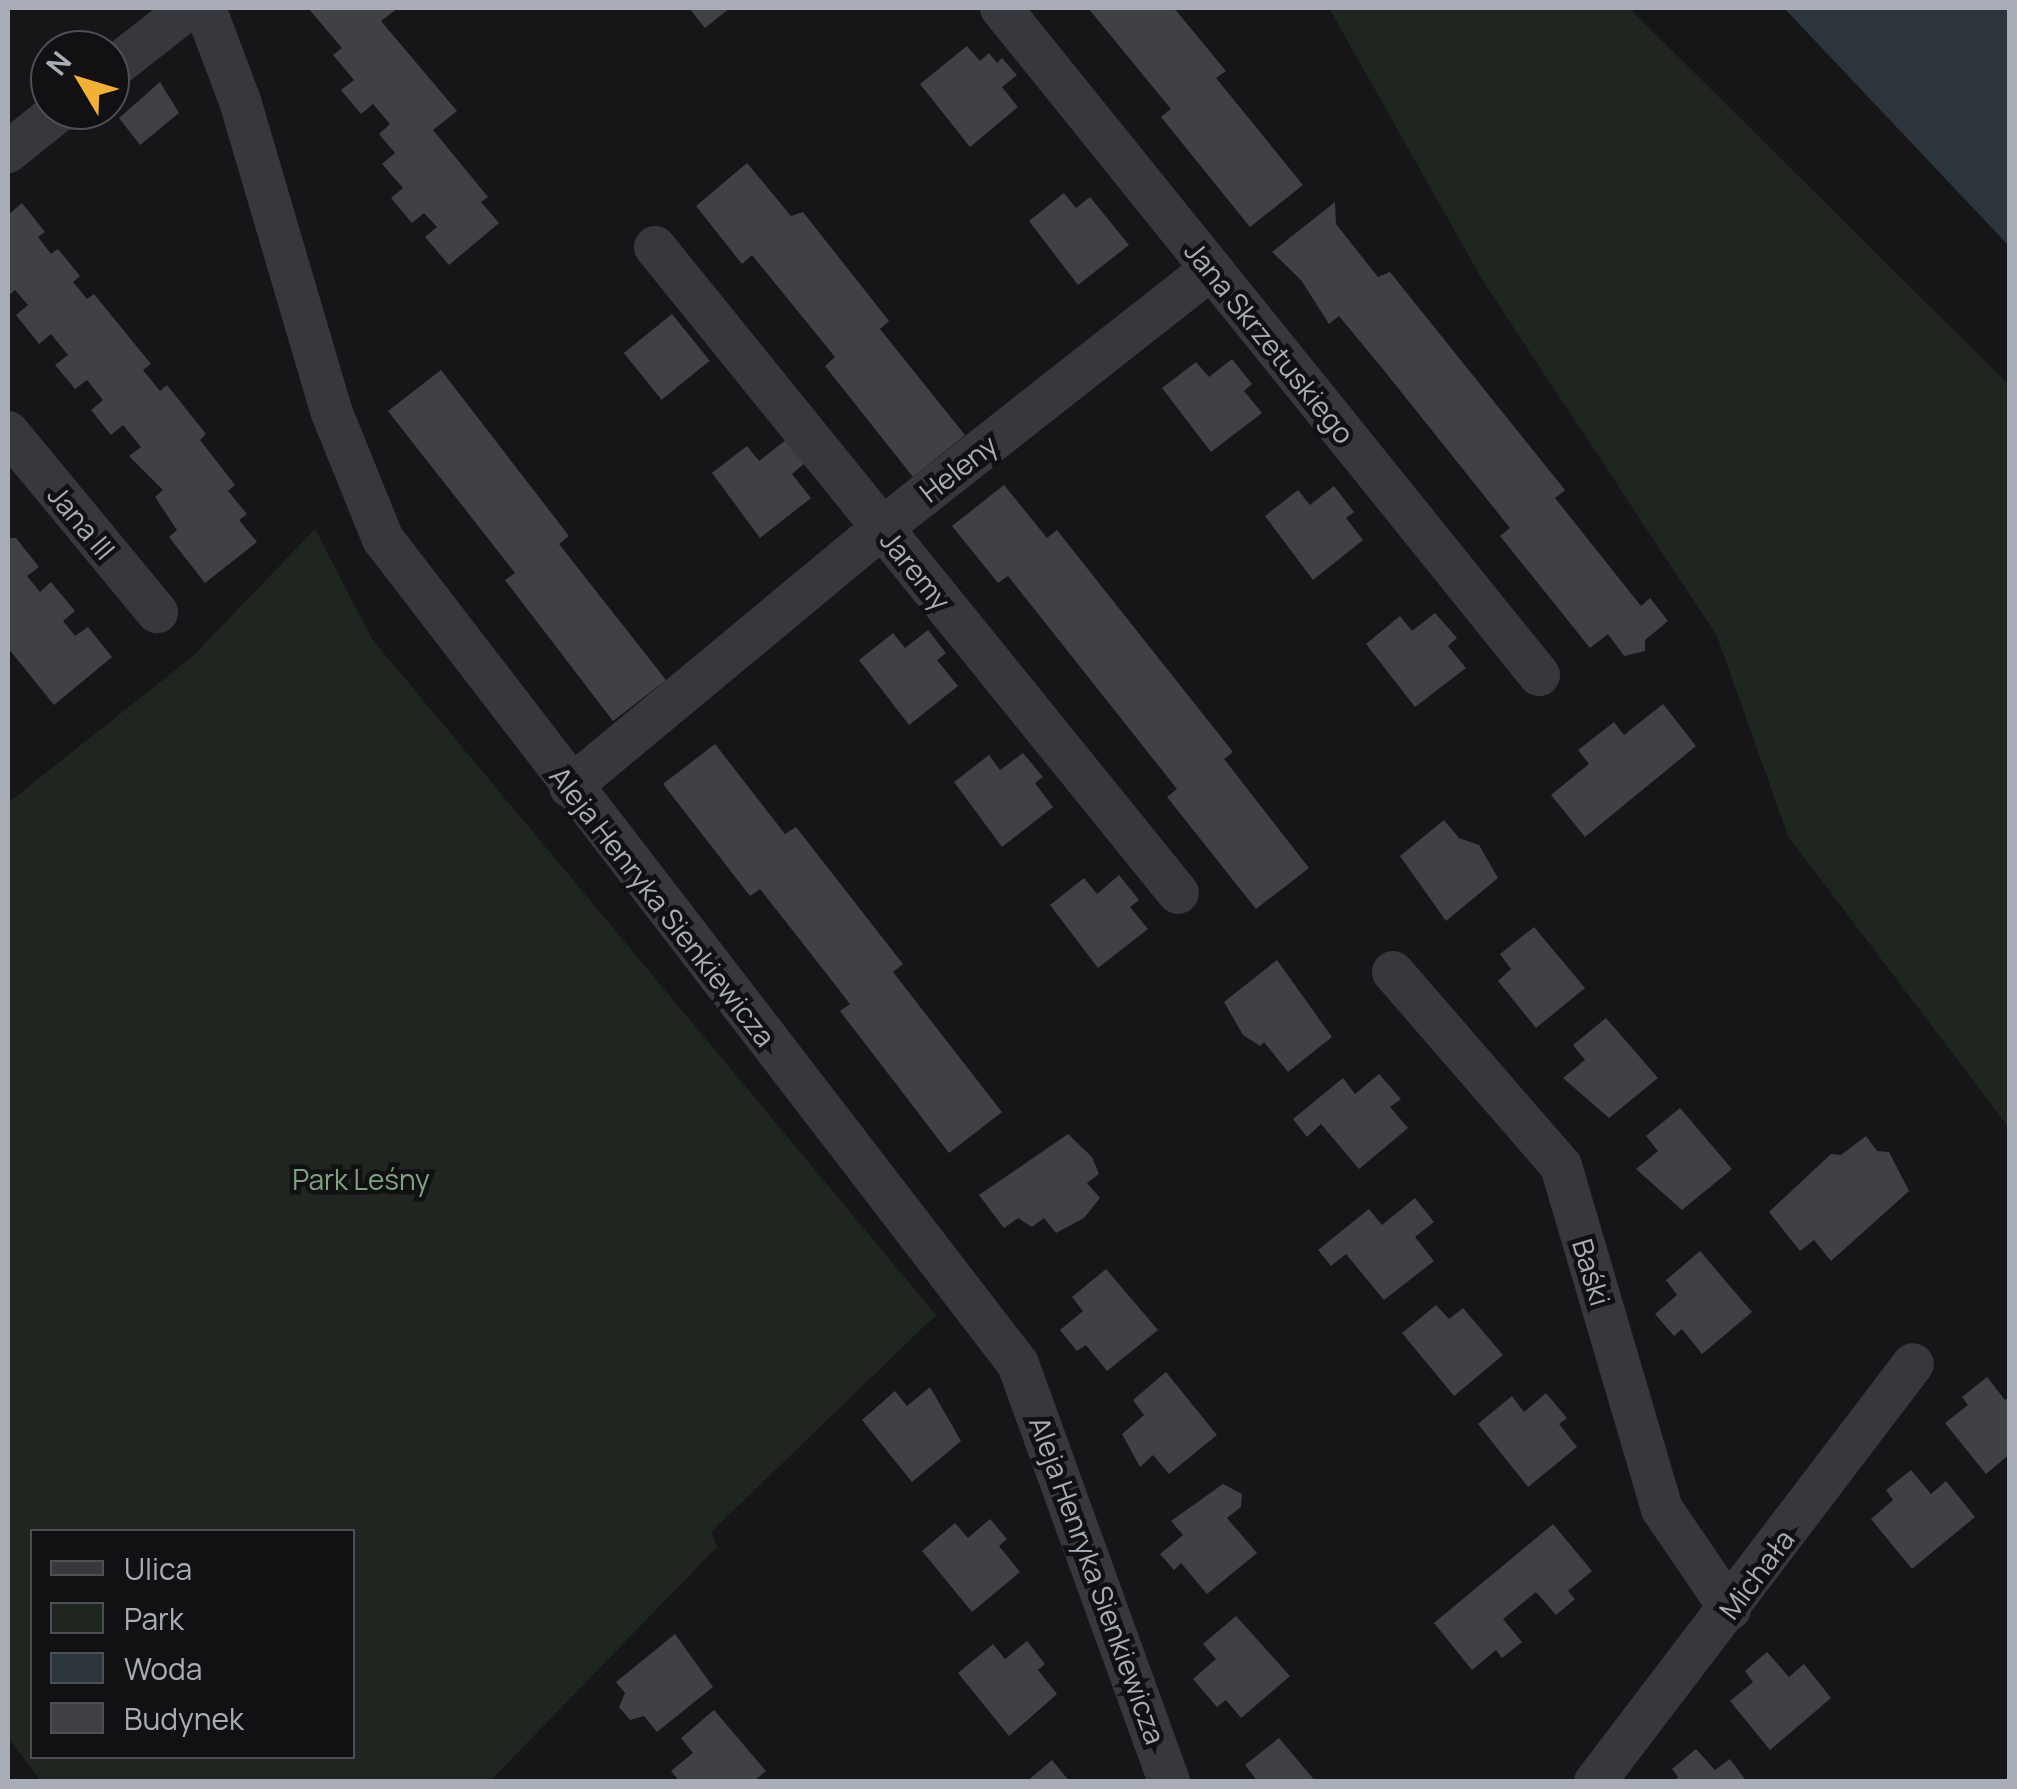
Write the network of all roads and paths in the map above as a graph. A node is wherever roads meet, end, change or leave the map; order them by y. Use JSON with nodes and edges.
{"nodes":[{"id":1,"x":190,"y":8,"type":"edge"},
{"id":2,"x":205,"y":8,"type":"edge"},
{"id":3,"x":1001,"y":8,"type":"edge"},
{"id":4,"x":130,"y":54,"type":"edge"},
{"id":5,"x":35,"y":130,"type":"edge"},
{"id":6,"x":8,"y":152,"type":"edge"},
{"id":7,"x":655,"y":246,"type":"dead end"},
{"id":8,"x":1211,"y":269,"type":"junction"},
{"id":9,"x":8,"y":432,"type":"edge"},
{"id":10,"x":882,"y":528,"type":"junction"},
{"id":11,"x":158,"y":612,"type":"dead end"},
{"id":12,"x":1539,"y":675,"type":"dead end"},
{"id":13,"x":570,"y":787,"type":"junction"},
{"id":14,"x":1178,"y":893,"type":"dead end"},
{"id":15,"x":1393,"y":972,"type":"dead end"},
{"id":16,"x":1913,"y":1364,"type":"dead end"},
{"id":17,"x":1730,"y":1608,"type":"junction"},
{"id":18,"x":1169,"y":1782,"type":"edge"},
{"id":19,"x":1595,"y":1782,"type":"edge"}],
"edges":[{"from":1,"to":4,"type":"street"},
{"from":2,"to":13,"type":"street","name":"Aleja Henryka Sienkiewicza"},
{"from":3,"to":8,"type":"street","name":"Jana Skrzetuskiego"},
{"from":5,"to":6,"type":"street"},
{"from":7,"to":10,"type":"street","name":"Jaremy"},
{"from":8,"to":10,"type":"street","name":"Heleny"},
{"from":8,"to":12,"type":"street","name":"Jana Skrzetuskiego"},
{"from":9,"to":11,"type":"street","name":"Jana III"},
{"from":10,"to":13,"type":"street","name":"Heleny"},
{"from":10,"to":14,"type":"street","name":"Jaremy"},
{"from":13,"to":18,"type":"street","name":"Aleja Henryka Sienkiewicza"},
{"from":15,"to":17,"type":"street","name":"Baśki"},
{"from":16,"to":17,"type":"street","name":"Michała"},
{"from":17,"to":19,"type":"street","name":"Michała"}]}
